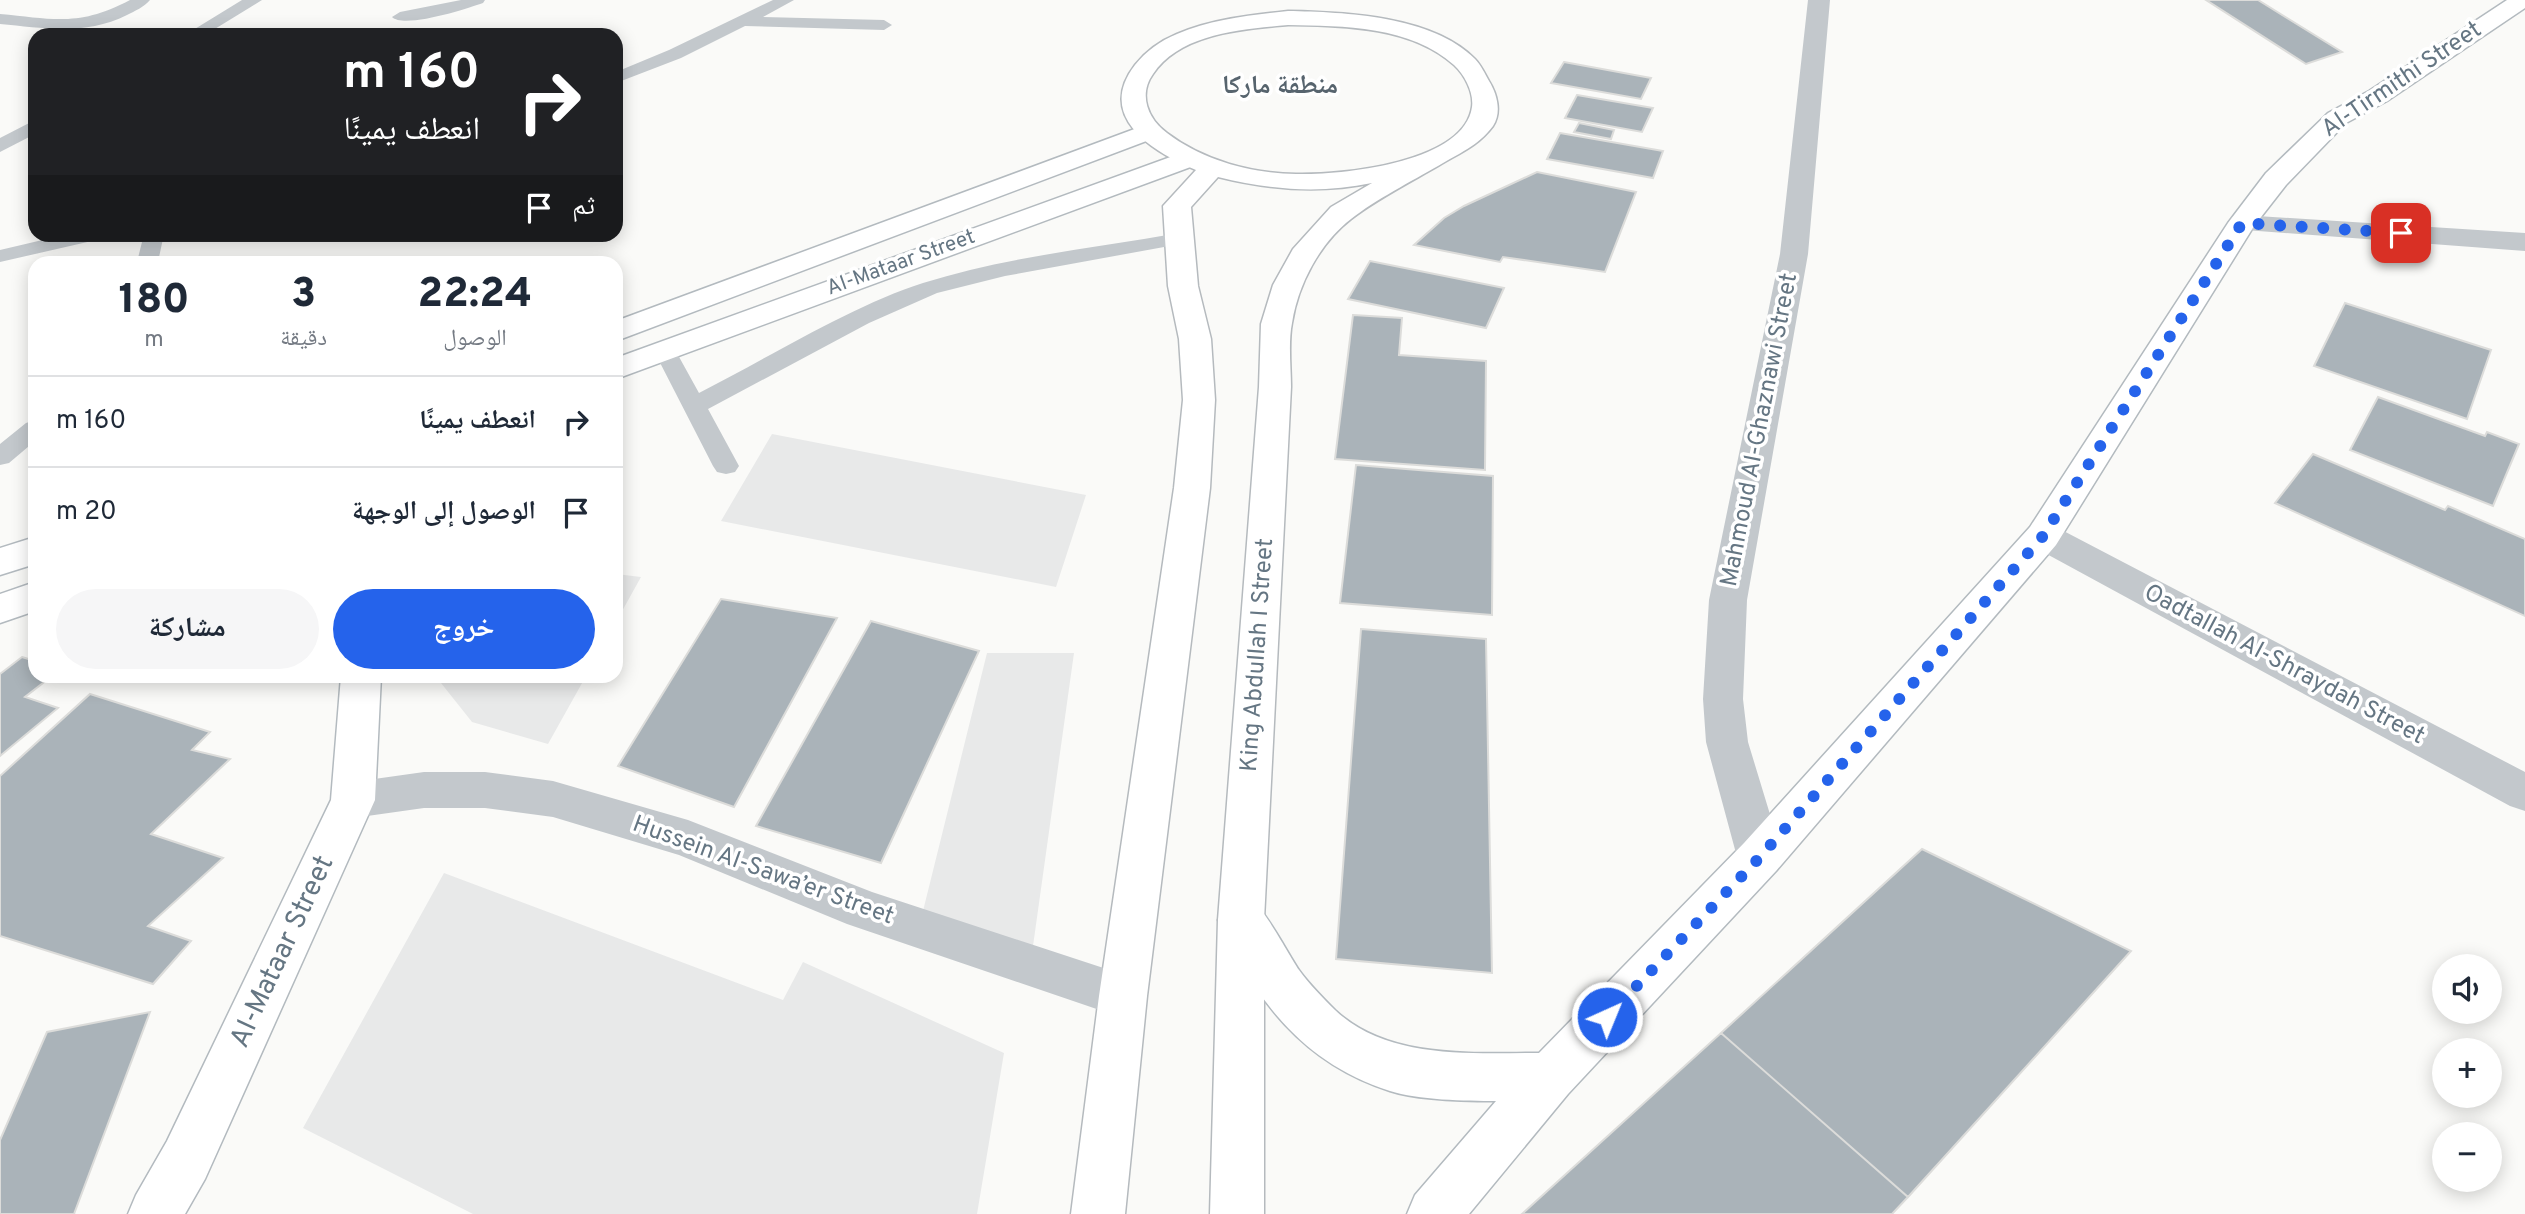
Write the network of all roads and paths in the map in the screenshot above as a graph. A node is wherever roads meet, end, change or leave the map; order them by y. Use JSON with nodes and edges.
{"nodes":[{"id":1,"x":142,"y":0,"type":"edge"},
{"id":2,"x":254,"y":0,"type":"edge"},
{"id":3,"x":477,"y":0,"type":"edge"},
{"id":4,"x":786,"y":0,"type":"edge"},
{"id":5,"x":1337,"y":0,"type":"edge"},
{"id":6,"x":1819,"y":0,"type":"edge"},
{"id":7,"x":2522,"y":0,"type":"edge"},
{"id":8,"x":400,"y":16,"type":"dead end"},
{"id":9,"x":0,"y":19,"type":"edge"},
{"id":10,"x":1362,"y":21,"type":"junction"},
{"id":11,"x":741,"y":22,"type":"junction"},
{"id":12,"x":884,"y":25,"type":"dead end"},
{"id":13,"x":205,"y":28,"type":"edge"},
{"id":14,"x":623,"y":75,"type":"edge"},
{"id":15,"x":28,"y":130,"type":"edge"},
{"id":16,"x":1148,"y":132,"type":"junction"},
{"id":17,"x":0,"y":146,"type":"edge"},
{"id":18,"x":1200,"y":163,"type":"junction"},
{"id":19,"x":1426,"y":163,"type":"junction"},
{"id":20,"x":2242,"y":223,"type":"junction"},
{"id":21,"x":1179,"y":239,"type":"junction"},
{"id":22,"x":62,"y":242,"type":"edge"},
{"id":23,"x":2525,"y":242,"type":"edge"},
{"id":24,"x":0,"y":256,"type":"edge"},
{"id":25,"x":623,"y":329,"type":"edge"},
{"id":26,"x":665,"y":351,"type":"junction"},
{"id":27,"x":623,"y":366,"type":"edge"},
{"id":28,"x":694,"y":406,"type":"junction"},
{"id":29,"x":28,"y":434,"type":"edge"},
{"id":30,"x":0,"y":457,"type":"edge"},
{"id":31,"x":726,"y":466,"type":"dead end"},
{"id":32,"x":2043,"y":536,"type":"junction"},
{"id":33,"x":28,"y":552,"type":"edge"},
{"id":34,"x":0,"y":562,"type":"edge"},
{"id":35,"x":28,"y":599,"type":"edge"},
{"id":36,"x":0,"y":609,"type":"edge"},
{"id":37,"x":361,"y":683,"type":"edge"},
{"id":38,"x":2525,"y":793,"type":"edge"},
{"id":39,"x":353,"y":800,"type":"junction"},
{"id":40,"x":1760,"y":857,"type":"junction"},
{"id":41,"x":1241,"y":920,"type":"junction"},
{"id":42,"x":1123,"y":996,"type":"junction"},
{"id":43,"x":1550,"y":1077,"type":"junction"},
{"id":44,"x":155,"y":1214,"type":"edge"},
{"id":45,"x":1098,"y":1214,"type":"edge"},
{"id":46,"x":1237,"y":1214,"type":"edge"},
{"id":47,"x":1434,"y":1214,"type":"edge"}],
"edges":[{"from":1,"to":9,"type":"lane"},
{"from":2,"to":13,"type":"lane"},
{"from":3,"to":8,"type":"lane"},
{"from":4,"to":11,"type":"lane"},
{"from":5,"to":10,"type":"main road"},
{"from":6,"to":40,"type":"street","name":"Mahmoud Al-Ghaznawi Street"},
{"from":7,"to":20,"type":"main road","name":"Al-Tirmithi Street"},
{"from":10,"to":16,"type":"main road"},
{"from":10,"to":19,"type":"main road"},
{"from":11,"to":12,"type":"lane"},
{"from":11,"to":14,"type":"lane"},
{"from":15,"to":17,"type":"lane"},
{"from":16,"to":18,"type":"main road"},
{"from":16,"to":25,"type":"main road","name":"Al-Mataar Street"},
{"from":18,"to":19,"type":"main road"},
{"from":18,"to":21,"type":"main road"},
{"from":18,"to":26,"type":"main road","name":"Al-Mataar Street"},
{"from":19,"to":41,"type":"main road","name":"King Abdullah I Street"},
{"from":20,"to":23,"type":"street"},
{"from":20,"to":32,"type":"main road","name":"Al-Tirmithi Street"},
{"from":21,"to":28,"type":"lane"},
{"from":21,"to":42,"type":"main road"},
{"from":22,"to":24,"type":"lane"},
{"from":26,"to":27,"type":"main road","name":"Al-Mataar Street"},
{"from":26,"to":28,"type":"lane"},
{"from":28,"to":31,"type":"lane"},
{"from":29,"to":30,"type":"lane"},
{"from":32,"to":38,"type":"street","name":"Oadtallah Al-Shraydah Street"},
{"from":32,"to":40,"type":"main road","name":"Al-Tirmithi Street"},
{"from":33,"to":34,"type":"main road"},
{"from":35,"to":36,"type":"main road"},
{"from":37,"to":39,"type":"main road","name":"Al-Mataar Street"},
{"from":39,"to":42,"type":"street","name":"Hussein Al-Sawa’er Street"},
{"from":39,"to":44,"type":"main road","name":"Al-Mataar Street"},
{"from":40,"to":43,"type":"main road","name":"Al-Tirmithi Street"},
{"from":41,"to":43,"type":"main road"},
{"from":41,"to":46,"type":"main road","name":"King Abdullah I Street"},
{"from":42,"to":45,"type":"main road"},
{"from":43,"to":47,"type":"main road","name":"Al-Tirmithi Street"}]}
